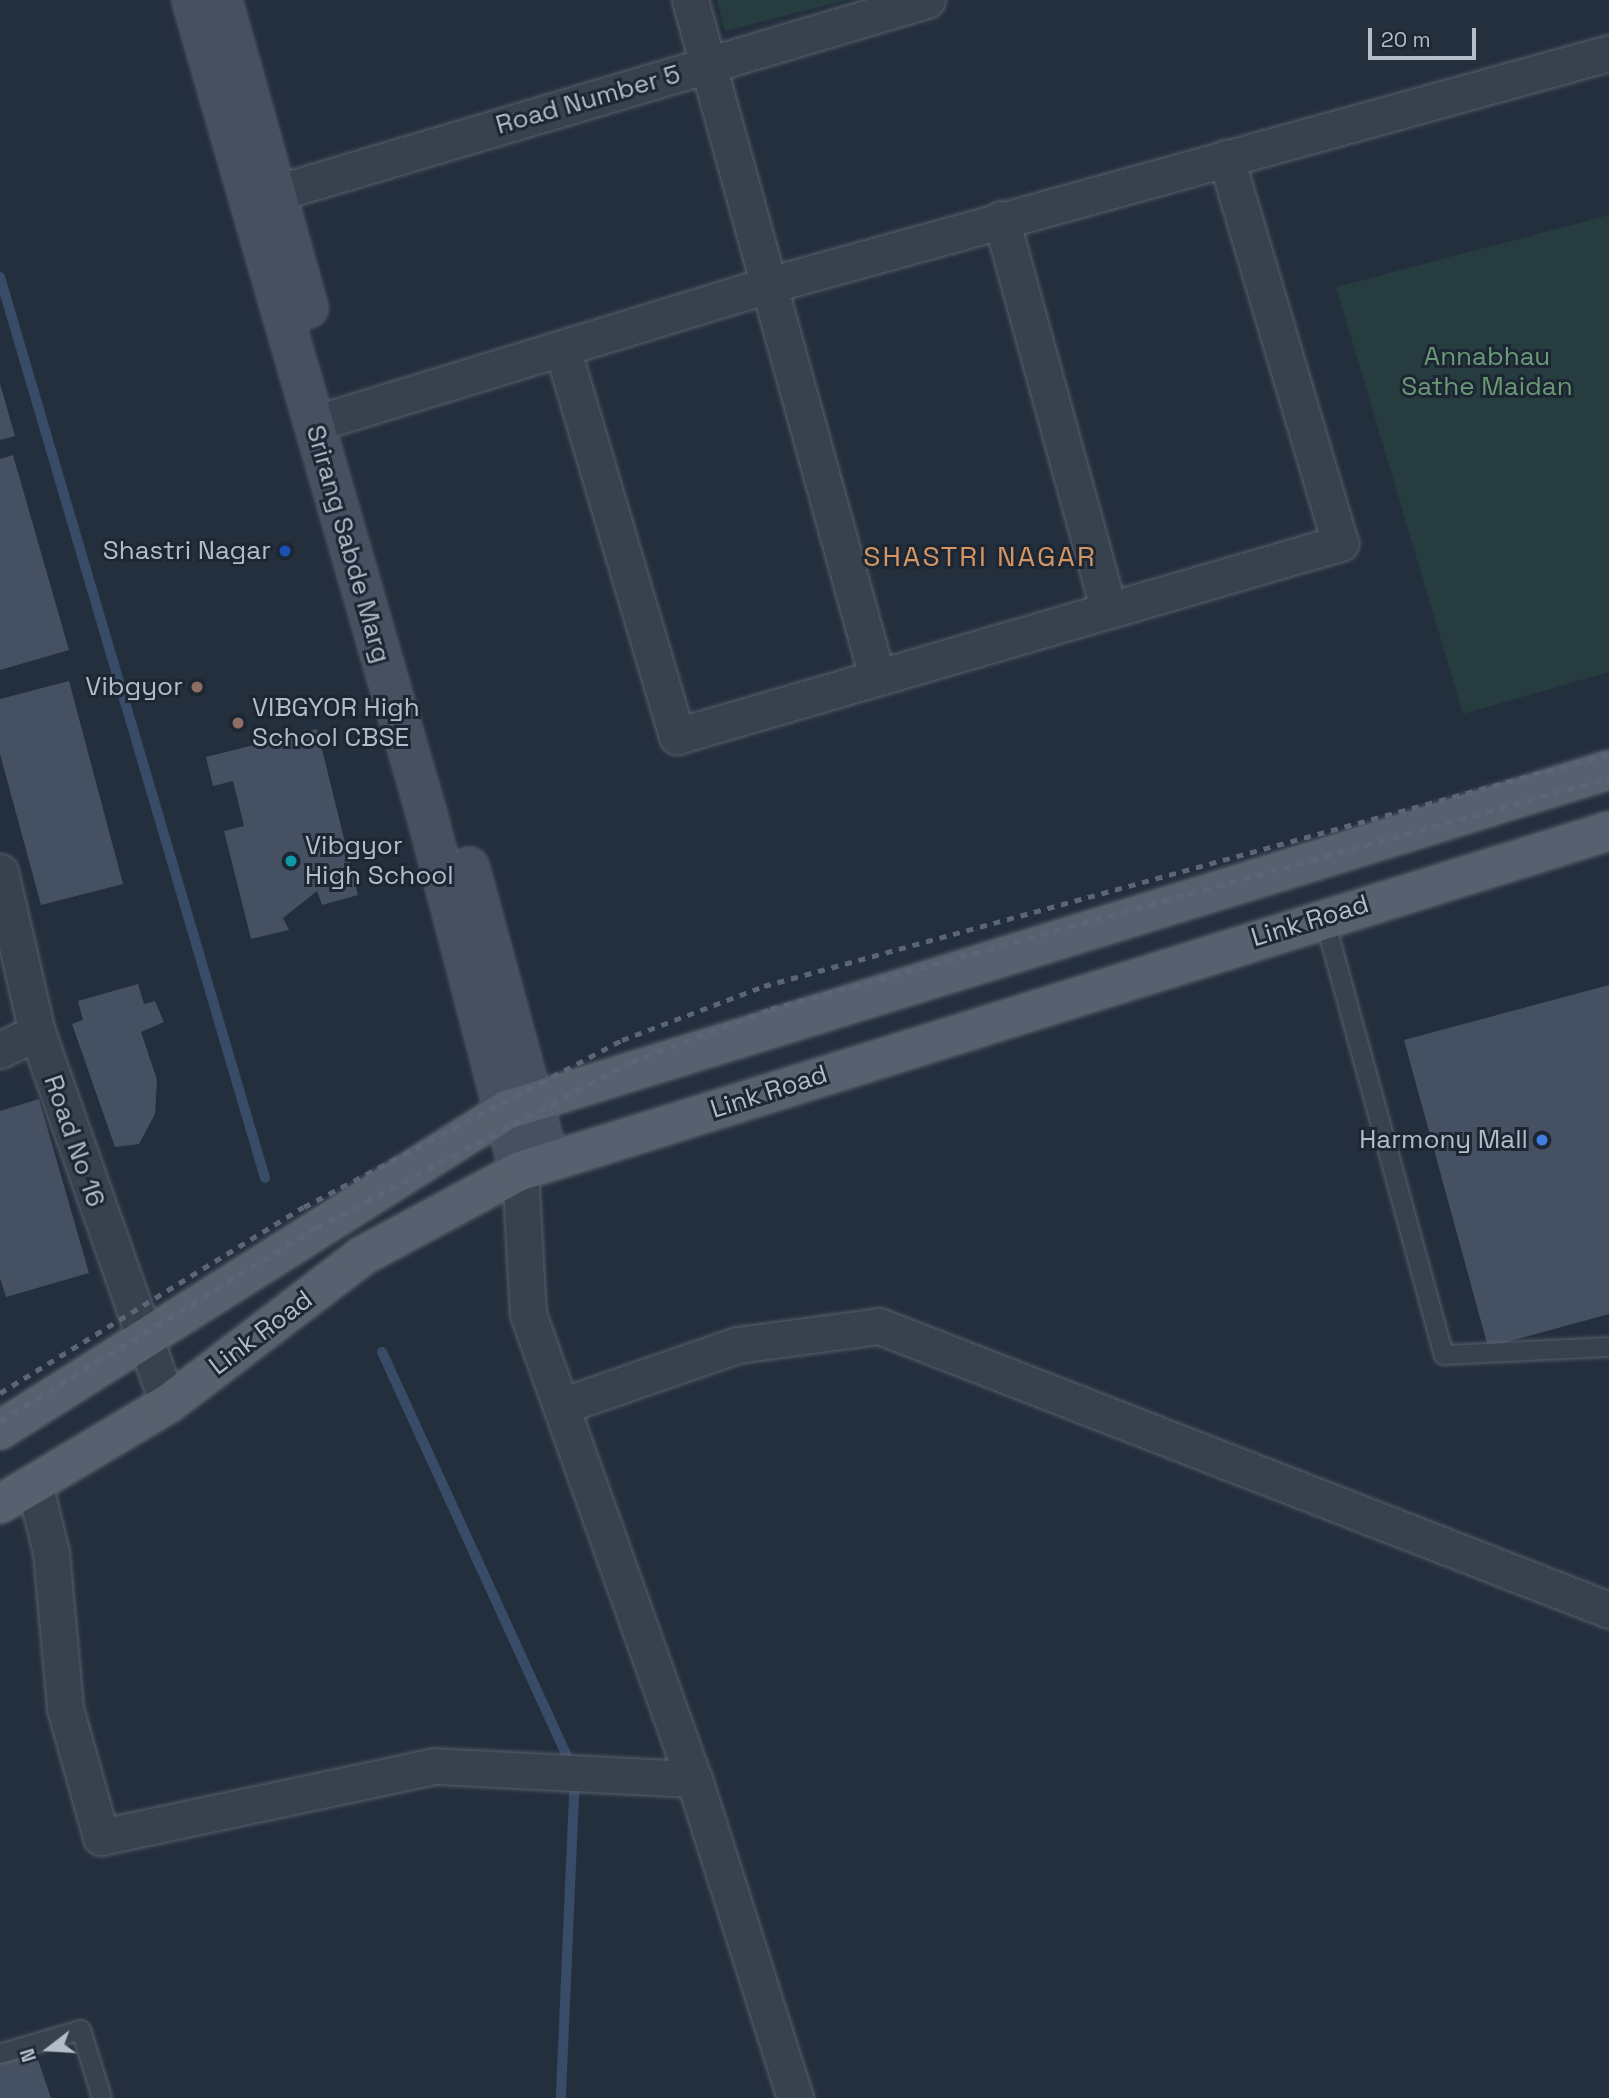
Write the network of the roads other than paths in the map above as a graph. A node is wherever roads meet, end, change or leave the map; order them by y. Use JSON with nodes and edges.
{"nodes":[{"id":1,"x":192,"y":0,"type":"edge"},
{"id":2,"x":222,"y":0,"type":"edge"},
{"id":3,"x":690,"y":0,"type":"edge"},
{"id":4,"x":927,"y":0,"type":"edge"},
{"id":5,"x":1609,"y":53,"type":"edge"},
{"id":6,"x":708,"y":64,"type":"junction"},
{"id":7,"x":1226,"y":157,"type":"junction"},
{"id":8,"x":262,"y":197,"type":"junction"},
{"id":9,"x":1002,"y":219,"type":"junction"},
{"id":10,"x":768,"y":285,"type":"junction"},
{"id":11,"x":562,"y":348,"type":"junction"},
{"id":12,"x":326,"y":421,"type":"junction"},
{"id":13,"x":1108,"y":607,"type":"junction"},
{"id":14,"x":876,"y":673,"type":"junction"},
{"id":15,"x":1609,"y":770,"type":"edge"},
{"id":16,"x":1609,"y":831,"type":"edge"},
{"id":17,"x":0,"y":872,"type":"edge"},
{"id":18,"x":1324,"y":916,"type":"junction"},
{"id":19,"x":37,"y":1032,"type":"junction"},
{"id":20,"x":0,"y":1050,"type":"edge"},
{"id":21,"x":521,"y":1106,"type":"junction"},
{"id":22,"x":534,"y":1166,"type":"junction"},
{"id":23,"x":142,"y":1341,"type":"junction"},
{"id":24,"x":1609,"y":1347,"type":"edge"},
{"id":25,"x":167,"y":1404,"type":"junction"},
{"id":26,"x":564,"y":1405,"type":"junction"},
{"id":27,"x":0,"y":1430,"type":"edge"},
{"id":28,"x":34,"y":1483,"type":"junction"},
{"id":29,"x":0,"y":1504,"type":"edge"},
{"id":30,"x":1609,"y":1610,"type":"edge"},
{"id":31,"x":694,"y":1779,"type":"junction"},
{"id":32,"x":0,"y":2054,"type":"edge"},
{"id":33,"x":102,"y":2098,"type":"edge"},
{"id":34,"x":795,"y":2098,"type":"edge"}],
"edges":[{"from":1,"to":8,"type":"street","name":"Srirang Sabde Marg"},
{"from":2,"to":8,"type":"street"},
{"from":3,"to":6,"type":"street"},
{"from":4,"to":6,"type":"street","name":"Road Number 5"},
{"from":5,"to":7,"type":"street"},
{"from":6,"to":8,"type":"street","name":"Road Number 5"},
{"from":6,"to":10,"type":"street"},
{"from":7,"to":9,"type":"street"},
{"from":7,"to":13,"type":"street"},
{"from":8,"to":12,"type":"street","name":"Srirang Sabde Marg"},
{"from":9,"to":10,"type":"street"},
{"from":9,"to":13,"type":"street"},
{"from":10,"to":11,"type":"street"},
{"from":10,"to":14,"type":"street"},
{"from":11,"to":12,"type":"street"},
{"from":11,"to":14,"type":"street"},
{"from":12,"to":21,"type":"street","name":"Srirang Sabde Marg"},
{"from":13,"to":14,"type":"street"},
{"from":15,"to":21,"type":"main road"},
{"from":16,"to":18,"type":"main road","name":"Link Road"},
{"from":17,"to":19,"type":"street","name":"Road No 16"},
{"from":18,"to":22,"type":"main road","name":"Link Road"},
{"from":18,"to":24,"type":"lane"},
{"from":19,"to":20,"type":"street"},
{"from":19,"to":23,"type":"street","name":"Road No 16"},
{"from":21,"to":22,"type":"street","name":"Srirang Sabde Marg"},
{"from":21,"to":23,"type":"main road"},
{"from":22,"to":25,"type":"main road","name":"Link Road"},
{"from":22,"to":26,"type":"street"},
{"from":23,"to":25,"type":"street","name":"Road No 16"},
{"from":23,"to":27,"type":"main road"},
{"from":25,"to":28,"type":"main road","name":"Link Road"},
{"from":26,"to":30,"type":"street"},
{"from":26,"to":31,"type":"street"},
{"from":28,"to":29,"type":"main road","name":"Link Road"},
{"from":28,"to":31,"type":"street"},
{"from":31,"to":34,"type":"street"},
{"from":32,"to":33,"type":"lane"}]}
